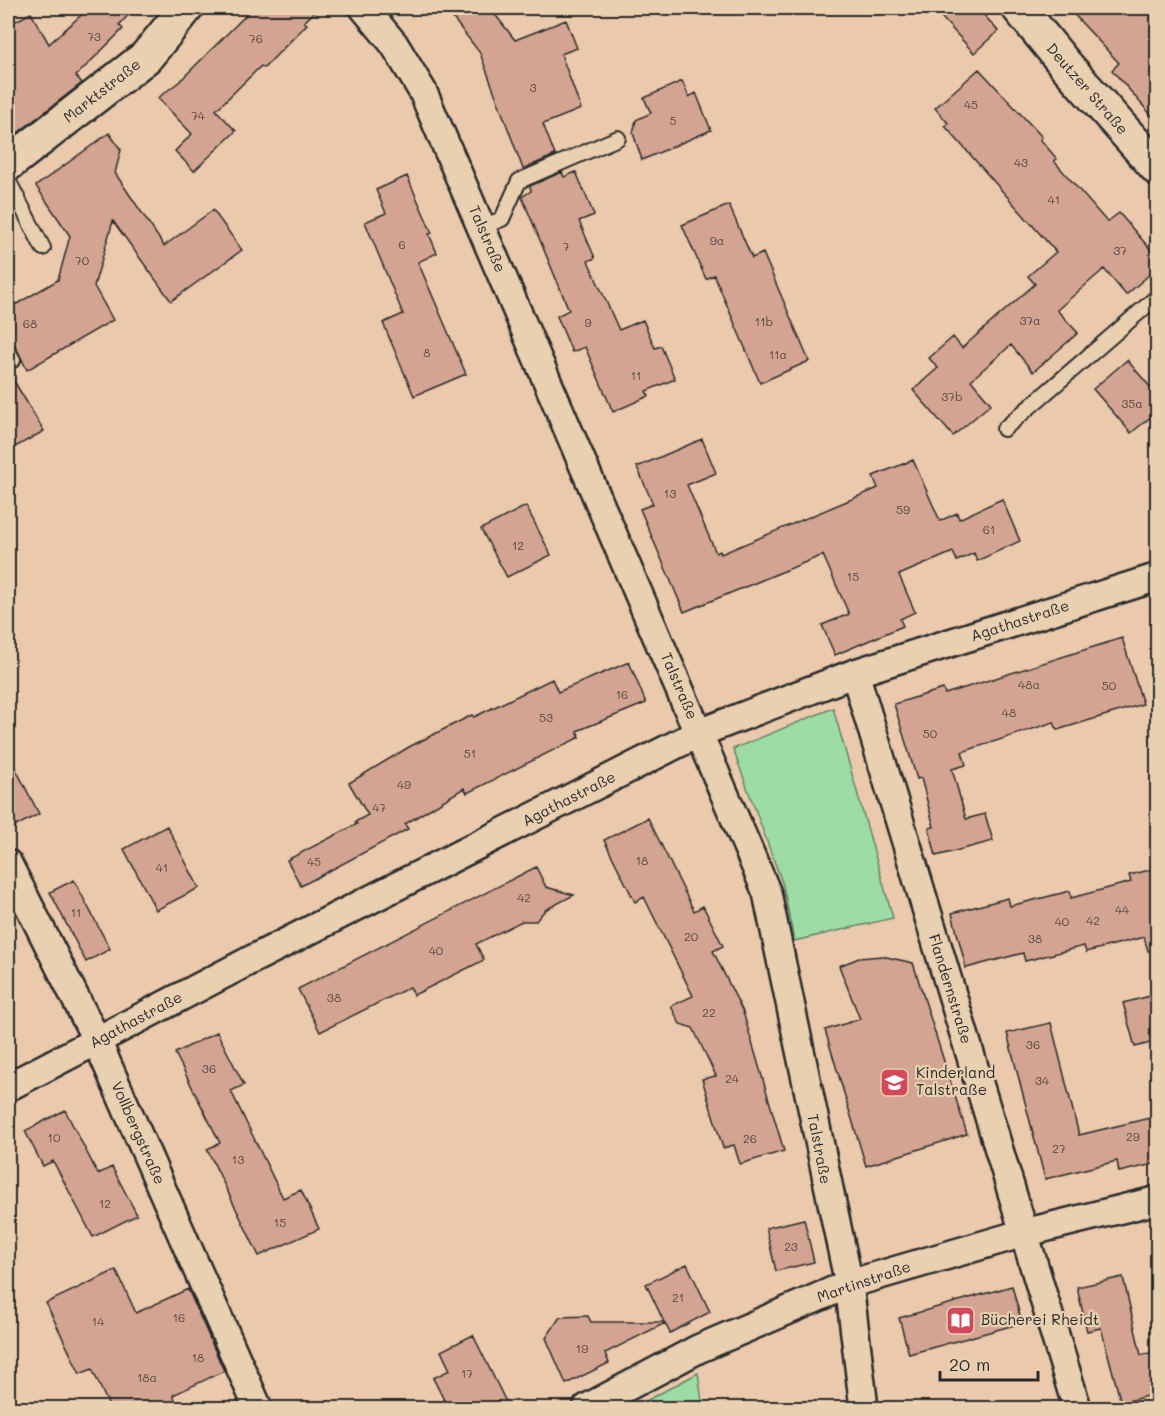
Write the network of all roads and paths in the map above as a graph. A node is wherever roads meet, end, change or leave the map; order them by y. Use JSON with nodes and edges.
{"nodes":[{"id":1,"x":186,"y":8,"type":"edge"},
{"id":2,"x":364,"y":8,"type":"edge"},
{"id":3,"x":1019,"y":8,"type":"edge"},
{"id":4,"x":618,"y":138,"type":"dead end"},
{"id":5,"x":8,"y":164,"type":"edge"},
{"id":6,"x":1158,"y":169,"type":"edge"},
{"id":7,"x":8,"y":180,"type":"edge"},
{"id":8,"x":482,"y":227,"type":"junction"},
{"id":9,"x":43,"y":248,"type":"dead end"},
{"id":10,"x":1158,"y":296,"type":"edge"},
{"id":11,"x":1004,"y":429,"type":"dead end"},
{"id":12,"x":1158,"y":577,"type":"edge"},
{"id":13,"x":855,"y":674,"type":"junction"},
{"id":14,"x":699,"y":734,"type":"junction"},
{"id":15,"x":8,"y":864,"type":"edge"},
{"id":16,"x":97,"y":1041,"type":"junction"},
{"id":17,"x":8,"y":1087,"type":"edge"},
{"id":18,"x":1158,"y":1200,"type":"edge"},
{"id":19,"x":1024,"y":1233,"type":"junction"},
{"id":20,"x":849,"y":1284,"type":"junction"},
{"id":21,"x":258,"y":1408,"type":"edge"},
{"id":22,"x":587,"y":1408,"type":"edge"},
{"id":23,"x":864,"y":1408,"type":"edge"},
{"id":24,"x":1077,"y":1408,"type":"edge"}],
"edges":[{"from":1,"to":5,"type":"street","name":"Marktstraße"},
{"from":2,"to":8,"type":"street","name":"Talstraße"},
{"from":3,"to":6,"type":"street","name":"Deutzer Straße"},
{"from":4,"to":8,"type":"lane"},
{"from":7,"to":9,"type":"lane"},
{"from":8,"to":14,"type":"street","name":"Talstraße"},
{"from":10,"to":11,"type":"lane"},
{"from":12,"to":13,"type":"street","name":"Agathastraße"},
{"from":13,"to":14,"type":"street","name":"Agathastraße"},
{"from":13,"to":19,"type":"street","name":"Flandernstraße"},
{"from":14,"to":16,"type":"street","name":"Agathastraße"},
{"from":14,"to":20,"type":"street","name":"Talstraße"},
{"from":15,"to":16,"type":"street","name":"Vollbergstraße"},
{"from":16,"to":17,"type":"street","name":"Agathastraße"},
{"from":16,"to":21,"type":"street","name":"Vollbergstraße"},
{"from":18,"to":19,"type":"street","name":"Martinstraße"},
{"from":19,"to":20,"type":"street","name":"Martinstraße"},
{"from":19,"to":24,"type":"street","name":"Flandernstraße"},
{"from":20,"to":22,"type":"street","name":"Martinstraße"},
{"from":20,"to":23,"type":"street","name":"Talstraße"}]}
